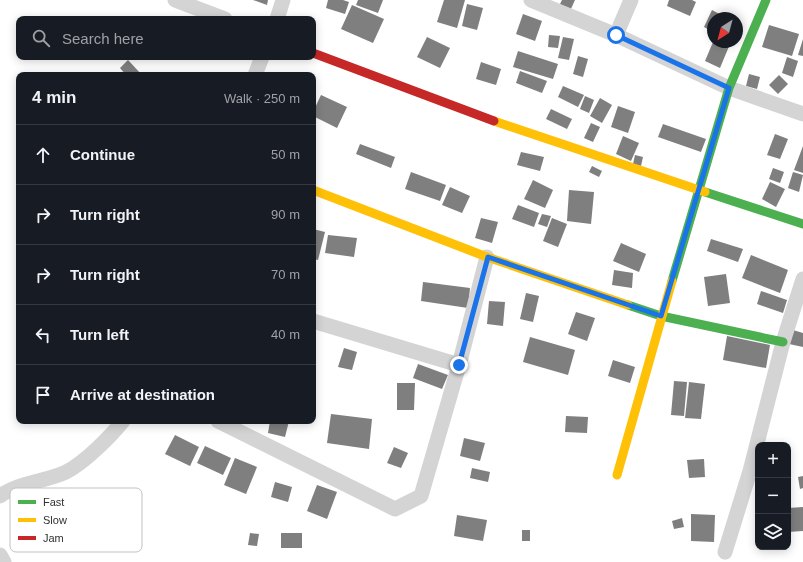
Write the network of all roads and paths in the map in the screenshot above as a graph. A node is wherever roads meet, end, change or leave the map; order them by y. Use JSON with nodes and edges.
{"nodes":[{"id":1,"x":175,"y":0,"type":"edge"},
{"id":2,"x":283,"y":0,"type":"edge"},
{"id":3,"x":531,"y":0,"type":"edge"},
{"id":4,"x":631,"y":0,"type":"edge"},
{"id":5,"x":766,"y":0,"type":"edge"},
{"id":6,"x":217,"y":16,"type":"edge"},
{"id":7,"x":278,"y":16,"type":"edge"},
{"id":8,"x":616,"y":35,"type":"junction"},
{"id":9,"x":316,"y":54,"type":"edge"},
{"id":10,"x":261,"y":60,"type":"edge"},
{"id":11,"x":255,"y":72,"type":"edge"},
{"id":12,"x":729,"y":88,"type":"junction"},
{"id":13,"x":803,"y":114,"type":"edge"},
{"id":14,"x":699,"y":190,"type":"junction"},
{"id":15,"x":316,"y":191,"type":"edge"},
{"id":16,"x":803,"y":224,"type":"edge"},
{"id":17,"x":488,"y":257,"type":"junction"},
{"id":18,"x":803,"y":279,"type":"edge"},
{"id":19,"x":661,"y":316,"type":"junction"},
{"id":20,"x":316,"y":322,"type":"edge"},
{"id":21,"x":783,"y":342,"type":"junction"},
{"id":22,"x":459,"y":365,"type":"junction"},
{"id":23,"x":120,"y":424,"type":"edge"},
{"id":24,"x":224,"y":424,"type":"edge"},
{"id":25,"x":617,"y":475,"type":"dead end"},
{"id":26,"x":14,"y":488,"type":"edge"},
{"id":27,"x":10,"y":489,"type":"edge"},
{"id":28,"x":0,"y":496,"type":"edge"},
{"id":29,"x":725,"y":552,"type":"dead end"},
{"id":30,"x":0,"y":555,"type":"edge"},
{"id":31,"x":4,"y":562,"type":"edge"}],
"edges":[{"from":1,"to":6,"type":"street"},
{"from":2,"to":7,"type":"street"},
{"from":3,"to":8,"type":"street"},
{"from":4,"to":8,"type":"street"},
{"from":5,"to":12,"type":"street"},
{"from":8,"to":12,"type":"street"},
{"from":9,"to":14,"type":"street"},
{"from":10,"to":11,"type":"street"},
{"from":12,"to":13,"type":"street"},
{"from":12,"to":14,"type":"street"},
{"from":14,"to":16,"type":"street"},
{"from":14,"to":19,"type":"street"},
{"from":15,"to":17,"type":"street"},
{"from":17,"to":19,"type":"street"},
{"from":17,"to":22,"type":"street"},
{"from":18,"to":21,"type":"street"},
{"from":19,"to":21,"type":"street"},
{"from":19,"to":25,"type":"street"},
{"from":20,"to":22,"type":"street"},
{"from":21,"to":29,"type":"street"},
{"from":22,"to":24,"type":"street"},
{"from":23,"to":26,"type":"street"},
{"from":27,"to":28,"type":"street"},
{"from":30,"to":31,"type":"street"}]}
